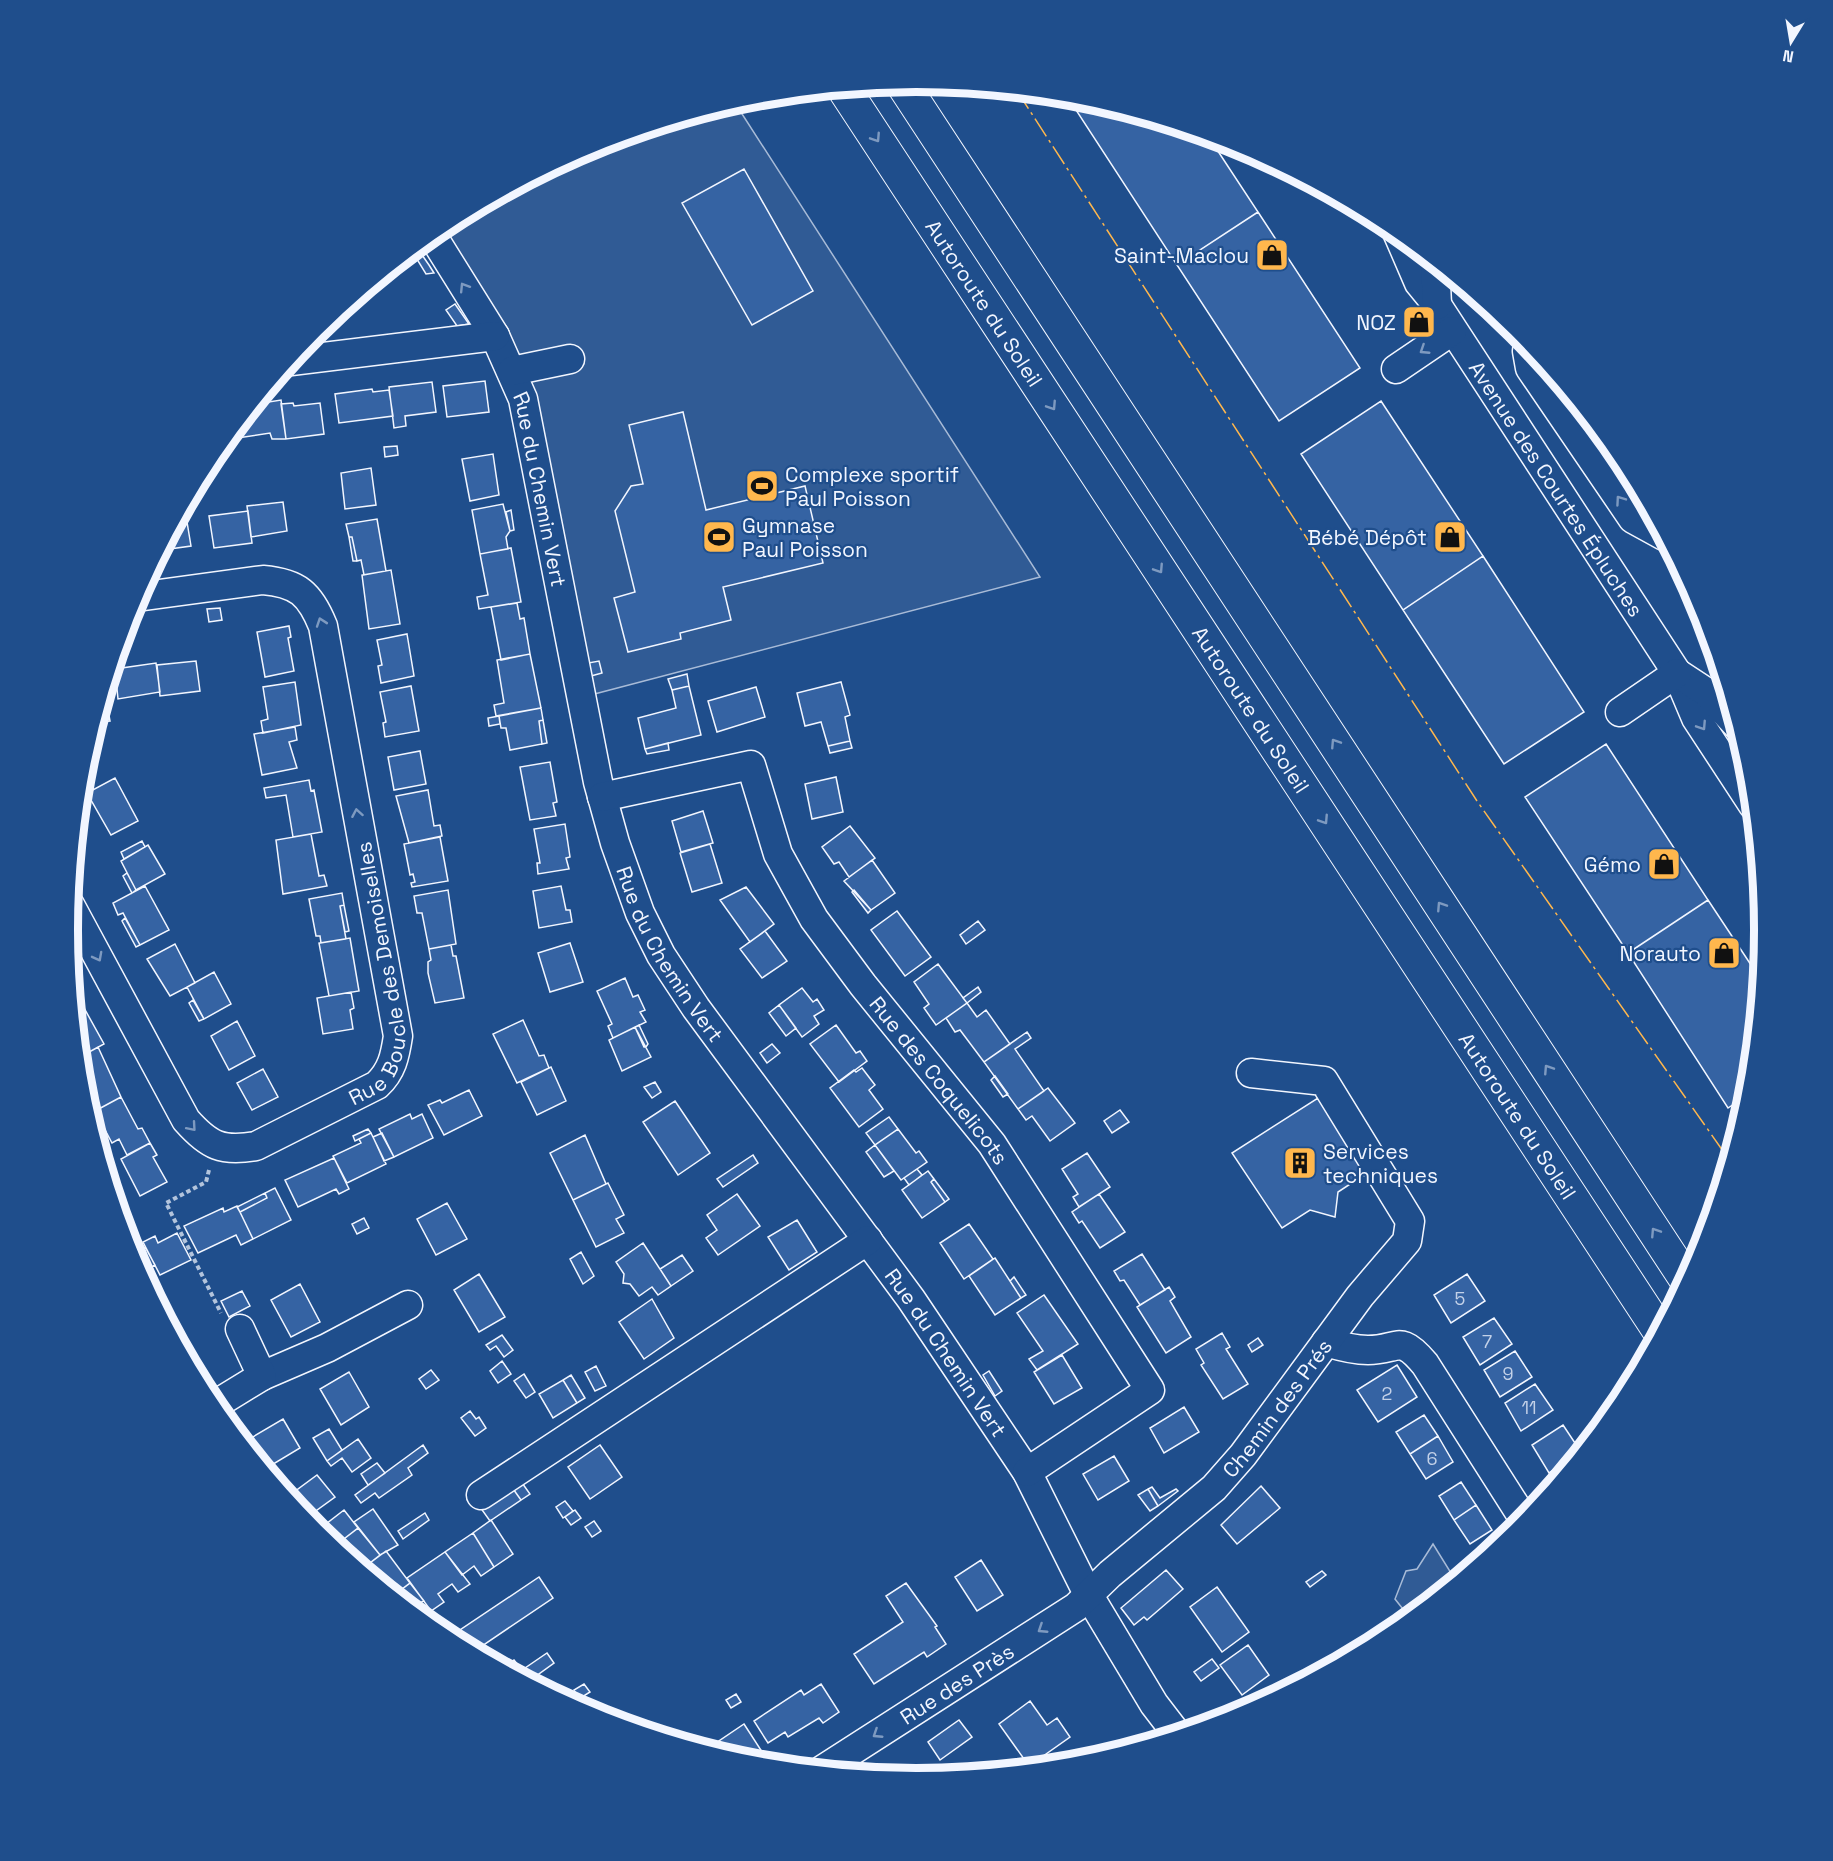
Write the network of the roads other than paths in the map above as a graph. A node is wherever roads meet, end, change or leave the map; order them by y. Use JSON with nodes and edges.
{"nodes":[{"id":1,"x":908,"y":92,"type":"edge"},
{"id":2,"x":848,"y":95,"type":"edge"},
{"id":3,"x":437,"y":243,"type":"edge"},
{"id":4,"x":1404,"y":248,"type":"edge"},
{"id":5,"x":1435,"y":272,"type":"edge"},
{"id":6,"x":1437,"y":305,"type":"junction"},
{"id":7,"x":1452,"y":331,"type":"junction"},
{"id":8,"x":495,"y":336,"type":"junction"},
{"id":9,"x":1528,"y":358,"type":"edge"},
{"id":10,"x":304,"y":359,"type":"edge"},
{"id":11,"x":570,"y":359,"type":"dead end"},
{"id":12,"x":1396,"y":369,"type":"dead end"},
{"id":13,"x":512,"y":371,"type":"junction"},
{"id":14,"x":1653,"y":530,"type":"edge"},
{"id":15,"x":151,"y":591,"type":"edge"},
{"id":16,"x":1677,"y":673,"type":"junction"},
{"id":17,"x":1620,"y":712,"type":"dead end"},
{"id":18,"x":1726,"y":713,"type":"edge"},
{"id":19,"x":1743,"y":789,"type":"edge"},
{"id":20,"x":602,"y":797,"type":"junction"},
{"id":21,"x":78,"y":921,"type":"edge"},
{"id":22,"x":1251,"y":1073,"type":"dead end"},
{"id":23,"x":868,"y":1240,"type":"junction"},
{"id":24,"x":1681,"y":1273,"type":"edge"},
{"id":25,"x":408,"y":1305,"type":"dead end"},
{"id":26,"x":1656,"y":1326,"type":"edge"},
{"id":27,"x":240,"y":1329,"type":"road end"},
{"id":28,"x":1326,"y":1342,"type":"junction"},
{"id":29,"x":262,"y":1376,"type":"junction"},
{"id":30,"x":222,"y":1400,"type":"edge"},
{"id":31,"x":1027,"y":1472,"type":"junction"},
{"id":32,"x":481,"y":1495,"type":"dead end"},
{"id":33,"x":1519,"y":1512,"type":"edge"},
{"id":34,"x":1088,"y":1594,"type":"junction"},
{"id":35,"x":1173,"y":1729,"type":"edge"},
{"id":36,"x":831,"y":1764,"type":"edge"}],
"edges":[{"from":24,"to":1,"type":"highway","one_way":true},
{"from":2,"to":26,"type":"highway","name":"Autoroute du Soleil","one_way":true},
{"from":8,"to":3,"type":"street","name":"Rue du Chemin Vert","one_way":true},
{"from":4,"to":6,"type":"street","name":"Avenue des Courtes Épluches"},
{"from":5,"to":6,"type":"street","name":"Avenue des Courtes Épluches"},
{"from":6,"to":7,"type":"street","name":"Avenue des Courtes Épluches"},
{"from":7,"to":12,"type":"street","one_way":true},
{"from":7,"to":16,"type":"street","name":"Avenue des Courtes Épluches"},
{"from":8,"to":10,"type":"street"},
{"from":8,"to":13,"type":"street","name":"Rue du Chemin Vert"},
{"from":14,"to":9,"type":"street","one_way":true},
{"from":11,"to":13,"type":"street"},
{"from":13,"to":20,"type":"street","name":"Rue du Chemin Vert"},
{"from":21,"to":15,"type":"street","name":"Rue Boucle des Demoiselles","one_way":true},
{"from":16,"to":17,"type":"street"},
{"from":16,"to":18,"type":"street","name":"Avenue des Courtes Épluches"},
{"from":16,"to":19,"type":"street","name":"Avenue des Courtes Épluches","one_way":true},
{"from":20,"to":23,"type":"street","name":"Rue du Chemin Vert"},
{"from":20,"to":31,"type":"street","name":"Rue des Coquelicots"},
{"from":22,"to":28,"type":"street"},
{"from":23,"to":31,"type":"street","name":"Rue du Chemin Vert"},
{"from":23,"to":32,"type":"street"},
{"from":25,"to":29,"type":"street"},
{"from":27,"to":29,"type":"street"},
{"from":28,"to":33,"type":"street","name":"Chemin des Prés"},
{"from":28,"to":34,"type":"street","name":"Chemin des Prés"},
{"from":29,"to":30,"type":"street"},
{"from":31,"to":34,"type":"street","name":"Rue du Chemin Vert"},
{"from":34,"to":35,"type":"street","name":"Rue du Chemin Vert"},
{"from":34,"to":36,"type":"street","name":"Rue des Près","one_way":true}]}
